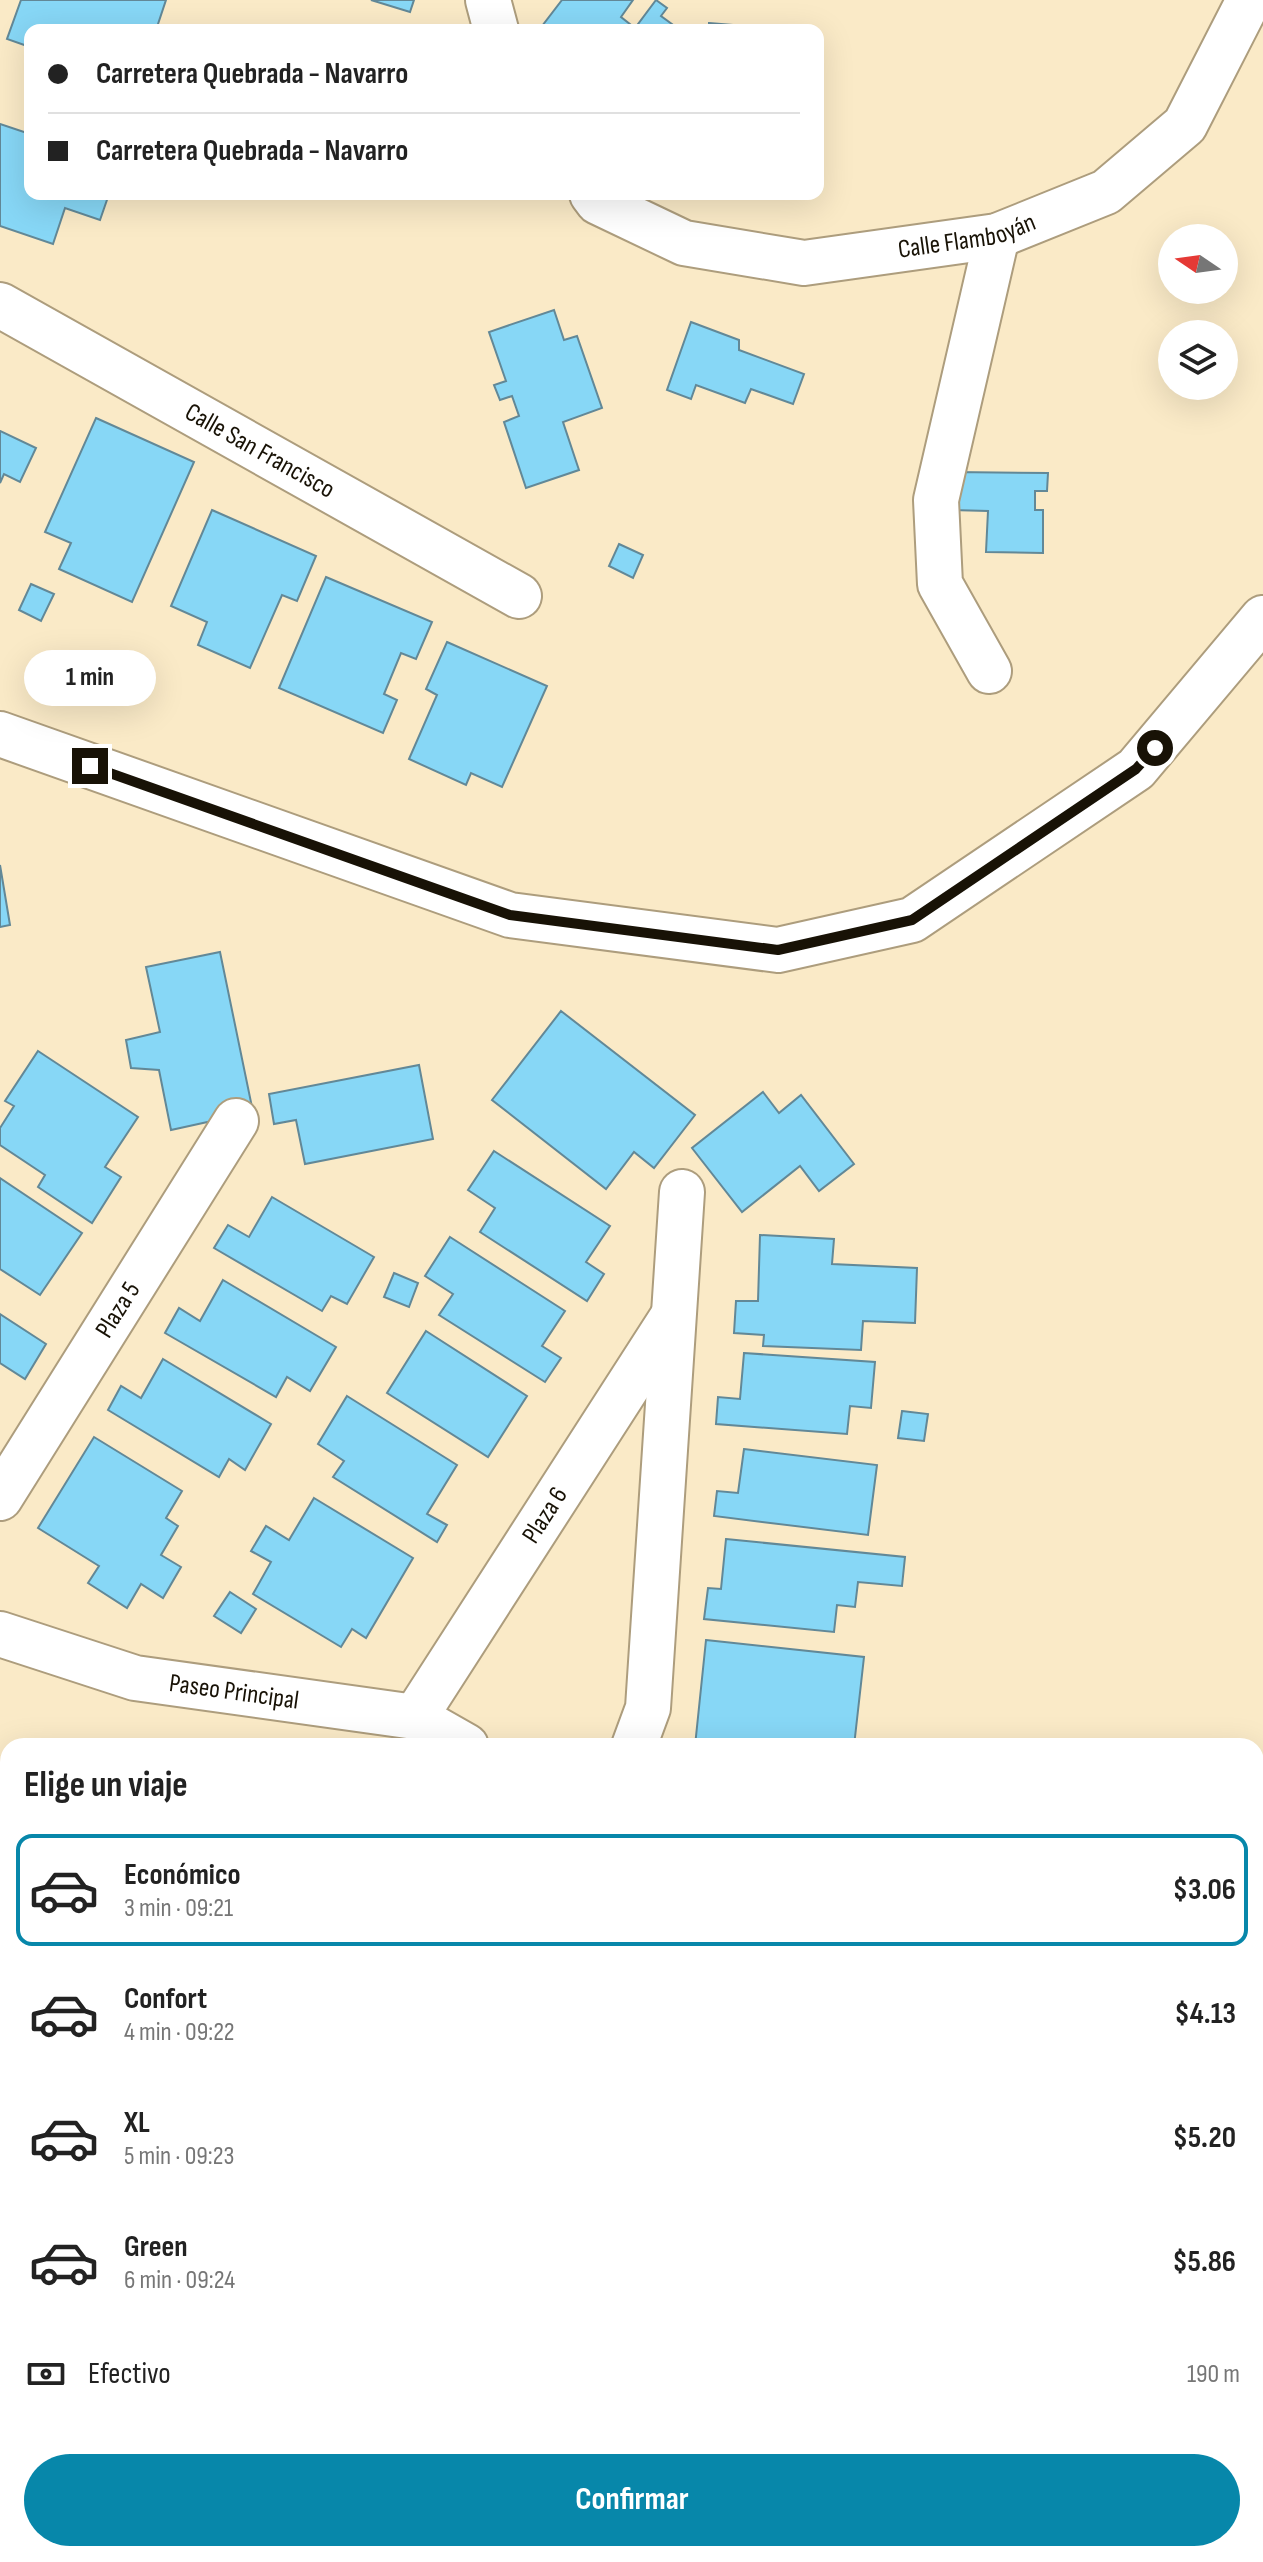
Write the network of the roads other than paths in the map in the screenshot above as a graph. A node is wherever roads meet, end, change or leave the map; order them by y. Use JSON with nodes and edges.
{"nodes":[{"id":1,"x":488,"y":0,"type":"edge"},
{"id":2,"x":1249,"y":0,"type":"edge"},
{"id":3,"x":494,"y":24,"type":"edge"},
{"id":4,"x":596,"y":200,"type":"edge"},
{"id":5,"x":997,"y":236,"type":"junction"},
{"id":6,"x":0,"y":305,"type":"edge"},
{"id":7,"x":519,"y":596,"type":"dead end"},
{"id":8,"x":1263,"y":618,"type":"edge"},
{"id":9,"x":989,"y":671,"type":"dead end"},
{"id":10,"x":0,"y":734,"type":"edge"},
{"id":11,"x":236,"y":1121,"type":"dead end"},
{"id":12,"x":682,"y":1192,"type":"dead end"},
{"id":13,"x":675,"y":1314,"type":"junction"},
{"id":14,"x":0,"y":1498,"type":"edge"},
{"id":15,"x":0,"y":1634,"type":"edge"},
{"id":16,"x":415,"y":1717,"type":"junction"},
{"id":17,"x":452,"y":1738,"type":"edge"},
{"id":18,"x":637,"y":1738,"type":"edge"}],
"edges":[{"from":1,"to":3,"type":"street"},
{"from":2,"to":5,"type":"street","name":"Calle Flamboyán"},
{"from":4,"to":5,"type":"street","name":"Calle Flamboyán"},
{"from":5,"to":9,"type":"street"},
{"from":6,"to":7,"type":"street","name":"Calle San Francisco"},
{"from":8,"to":10,"type":"street"},
{"from":11,"to":14,"type":"street","name":"Plaza 5"},
{"from":12,"to":13,"type":"street","name":"Plaza 6"},
{"from":13,"to":16,"type":"street","name":"Plaza 6"},
{"from":13,"to":18,"type":"street","name":"Plaza 6"},
{"from":15,"to":16,"type":"street","name":"Paseo Principal"},
{"from":16,"to":17,"type":"street","name":"Paseo Principal"}]}
